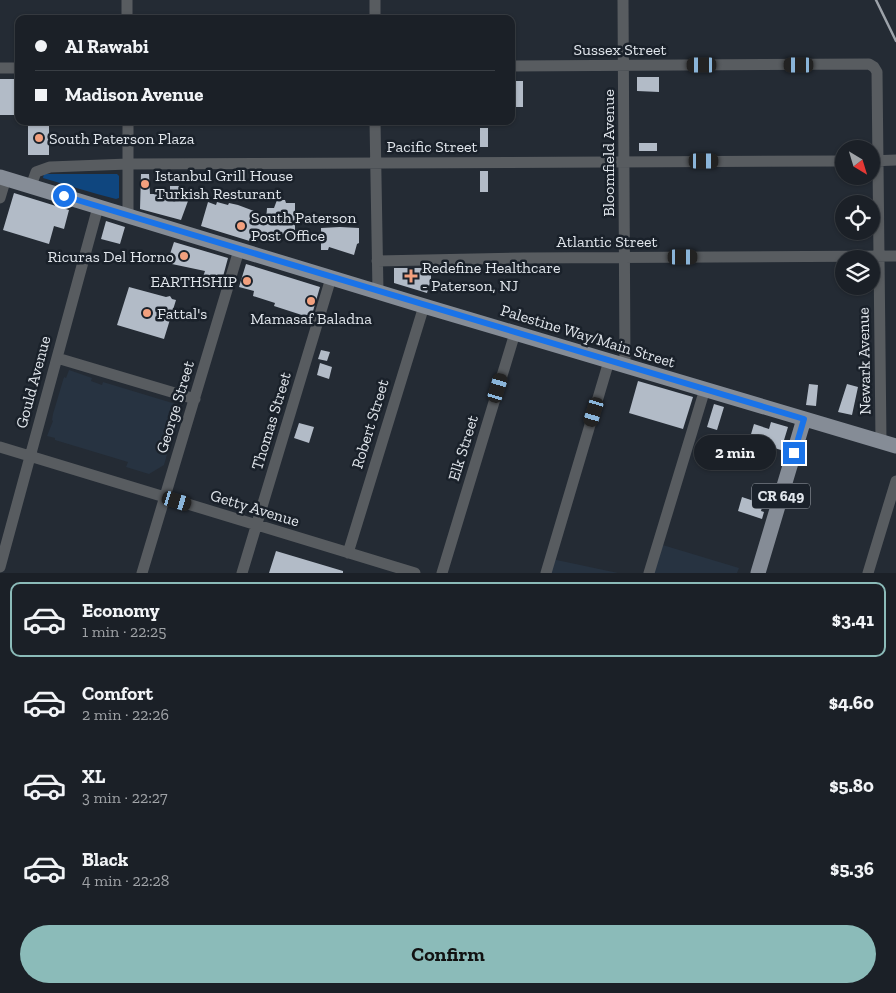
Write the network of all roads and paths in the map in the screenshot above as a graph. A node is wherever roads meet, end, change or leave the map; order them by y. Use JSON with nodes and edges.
{"nodes":[{"id":1,"x":127,"y":0,"type":"edge"},
{"id":2,"x":375,"y":0,"type":"edge"},
{"id":3,"x":623,"y":0,"type":"edge"},
{"id":4,"x":127,"y":15,"type":"edge"},
{"id":5,"x":375,"y":15,"type":"edge"},
{"id":6,"x":624,"y":65,"type":"junction"},
{"id":7,"x":515,"y":66,"type":"edge"},
{"id":8,"x":0,"y":68,"type":"edge"},
{"id":9,"x":15,"y":68,"type":"edge"},
{"id":10,"x":876,"y":69,"type":"joint"},
{"id":11,"x":128,"y":125,"type":"edge"},
{"id":12,"x":375,"y":125,"type":"edge"},
{"id":13,"x":874,"y":140,"type":"edge"},
{"id":14,"x":880,"y":160,"type":"edge"},
{"id":15,"x":896,"y":160,"type":"edge"},
{"id":16,"x":835,"y":161,"type":"edge"},
{"id":17,"x":624,"y":162,"type":"junction"},
{"id":18,"x":376,"y":163,"type":"junction"},
{"id":19,"x":128,"y":164,"type":"junction"},
{"id":20,"x":3,"y":178,"type":"edge"},
{"id":21,"x":875,"y":185,"type":"edge"},
{"id":22,"x":31,"y":186,"type":"junction"},
{"id":23,"x":0,"y":198,"type":"edge"},
{"id":24,"x":98,"y":207,"type":"junction"},
{"id":25,"x":128,"y":216,"type":"junction"},
{"id":26,"x":239,"y":250,"type":"junction"},
{"id":27,"x":878,"y":250,"type":"edge"},
{"id":28,"x":835,"y":256,"type":"edge"},
{"id":29,"x":880,"y":256,"type":"edge"},
{"id":30,"x":896,"y":256,"type":"edge"},
{"id":31,"x":625,"y":257,"type":"junction"},
{"id":32,"x":377,"y":261,"type":"junction"},
{"id":33,"x":331,"y":278,"type":"junction"},
{"id":34,"x":880,"y":290,"type":"edge"},
{"id":35,"x":378,"y":292,"type":"junction"},
{"id":36,"x":424,"y":306,"type":"junction"},
{"id":37,"x":515,"y":333,"type":"junction"},
{"id":38,"x":57,"y":358,"type":"junction"},
{"id":39,"x":609,"y":361,"type":"junction"},
{"id":40,"x":625,"y":366,"type":"junction"},
{"id":41,"x":705,"y":389,"type":"junction"},
{"id":42,"x":195,"y":399,"type":"junction"},
{"id":43,"x":804,"y":419,"type":"junction"},
{"id":44,"x":889,"y":444,"type":"edge"},
{"id":45,"x":0,"y":447,"type":"edge"},
{"id":46,"x":30,"y":456,"type":"junction"},
{"id":47,"x":896,"y":481,"type":"edge"},
{"id":48,"x":165,"y":497,"type":"junction"},
{"id":49,"x":257,"y":525,"type":"junction"},
{"id":50,"x":348,"y":553,"type":"junction"},
{"id":51,"x":0,"y":567,"type":"edge"},
{"id":52,"x":142,"y":573,"type":"edge"},
{"id":53,"x":242,"y":573,"type":"edge"},
{"id":54,"x":415,"y":573,"type":"edge"},
{"id":55,"x":442,"y":573,"type":"edge"},
{"id":56,"x":546,"y":573,"type":"edge"},
{"id":57,"x":649,"y":573,"type":"edge"},
{"id":58,"x":758,"y":573,"type":"edge"},
{"id":59,"x":868,"y":573,"type":"edge"}],
"edges":[{"from":1,"to":4,"type":"street"},
{"from":2,"to":5,"type":"street"},
{"from":3,"to":6,"type":"street","name":"Bloomfield Avenue"},
{"from":6,"to":7,"type":"street","name":"Sussex Street"},
{"from":6,"to":10,"type":"street","name":"Sussex Street"},
{"from":6,"to":17,"type":"street","name":"Bloomfield Avenue"},
{"from":8,"to":9,"type":"street"},
{"from":10,"to":13,"type":"street","name":"Newark Avenue"},
{"from":11,"to":19,"type":"street"},
{"from":12,"to":18,"type":"street"},
{"from":14,"to":15,"type":"street"},
{"from":16,"to":17,"type":"street","name":"Pacific Street"},
{"from":17,"to":18,"type":"street","name":"Pacific Street"},
{"from":17,"to":31,"type":"street","name":"Bloomfield Avenue"},
{"from":18,"to":19,"type":"street","name":"Pacific Street"},
{"from":18,"to":32,"type":"street"},
{"from":19,"to":22,"type":"street","name":"Pacific Street"},
{"from":19,"to":25,"type":"street"},
{"from":20,"to":22,"type":"main road","name":"Palestine Way/Main Street"},
{"from":20,"to":23,"type":"street"},
{"from":21,"to":27,"type":"street","name":"Newark Avenue"},
{"from":22,"to":24,"type":"main road","name":"Palestine Way/Main Street"},
{"from":24,"to":25,"type":"main road","name":"Palestine Way/Main Street"},
{"from":24,"to":38,"type":"street","name":"Gould Avenue"},
{"from":25,"to":26,"type":"main road","name":"Palestine Way/Main Street"},
{"from":26,"to":33,"type":"main road","name":"Palestine Way/Main Street"},
{"from":26,"to":42,"type":"street","name":"George Street"},
{"from":28,"to":31,"type":"street","name":"Atlantic Street"},
{"from":29,"to":30,"type":"street","name":"Atlantic Street"},
{"from":31,"to":32,"type":"street","name":"Atlantic Street"},
{"from":31,"to":40,"type":"street","name":"Bloomfield Avenue"},
{"from":32,"to":35,"type":"street"},
{"from":33,"to":35,"type":"main road","name":"Palestine Way/Main Street"},
{"from":33,"to":49,"type":"street","name":"Thomas Street"},
{"from":34,"to":44,"type":"street","name":"Newark Avenue"},
{"from":35,"to":36,"type":"main road","name":"Palestine Way/Main Street"},
{"from":36,"to":37,"type":"main road","name":"Palestine Way/Main Street"},
{"from":36,"to":50,"type":"street","name":"Robert Street"},
{"from":37,"to":39,"type":"main road","name":"Palestine Way/Main Street"},
{"from":37,"to":55,"type":"street","name":"Elk Street"},
{"from":38,"to":42,"type":"street"},
{"from":38,"to":46,"type":"street","name":"Gould Avenue"},
{"from":39,"to":40,"type":"main road","name":"Palestine Way/Main Street"},
{"from":39,"to":56,"type":"street"},
{"from":40,"to":41,"type":"main road","name":"Palestine Way/Main Street"},
{"from":41,"to":43,"type":"main road","name":"Palestine Way/Main Street"},
{"from":41,"to":57,"type":"street"},
{"from":42,"to":48,"type":"street","name":"George Street"},
{"from":43,"to":44,"type":"main road","name":"Palestine Way/Main Street"},
{"from":43,"to":58,"type":"main road","number":"CR 649"},
{"from":45,"to":46,"type":"street","name":"Getty Avenue"},
{"from":46,"to":48,"type":"street","name":"Getty Avenue"},
{"from":46,"to":51,"type":"street","name":"Gould Avenue"},
{"from":47,"to":59,"type":"street"},
{"from":48,"to":49,"type":"street","name":"Getty Avenue"},
{"from":48,"to":52,"type":"street","name":"George Street"},
{"from":49,"to":50,"type":"street","name":"Getty Avenue"},
{"from":49,"to":53,"type":"street","name":"Thomas Street"},
{"from":50,"to":54,"type":"street","name":"Getty Avenue"}]}
